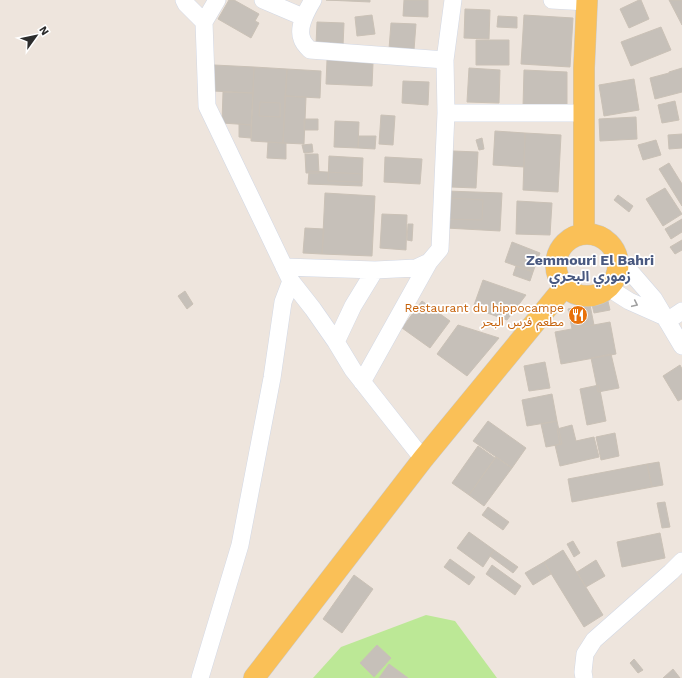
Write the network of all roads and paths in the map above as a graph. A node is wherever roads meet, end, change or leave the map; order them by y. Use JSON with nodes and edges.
{"nodes":[{"id":1,"x":184,"y":0,"type":"edge"},
{"id":2,"x":217,"y":0,"type":"edge"},
{"id":3,"x":263,"y":0,"type":"edge"},
{"id":4,"x":313,"y":0,"type":"edge"},
{"id":5,"x":453,"y":0,"type":"edge"},
{"id":6,"x":552,"y":0,"type":"edge"},
{"id":7,"x":587,"y":1,"type":"edge"},
{"id":8,"x":304,"y":18,"type":"junction"},
{"id":9,"x":204,"y":22,"type":"junction"},
{"id":10,"x":445,"y":60,"type":"junction"},
{"id":11,"x":446,"y":113,"type":"junction"},
{"id":12,"x":584,"y":113,"type":"junction"},
{"id":13,"x":584,"y":234,"type":"junction"},
{"id":14,"x":616,"y":254,"type":"junction"},
{"id":15,"x":429,"y":262,"type":"junction"},
{"id":16,"x":375,"y":270,"type":"junction"},
{"id":17,"x":288,"y":274,"type":"junction"},
{"id":18,"x":565,"y":286,"type":"junction"},
{"id":19,"x":607,"y":287,"type":"junction"},
{"id":20,"x":682,"y":311,"type":"edge"},
{"id":21,"x":666,"y":319,"type":"junction"},
{"id":22,"x":336,"y":342,"type":"junction"},
{"id":23,"x":682,"y":346,"type":"edge"},
{"id":24,"x":362,"y":382,"type":"junction"},
{"id":25,"x":423,"y":459,"type":"junction"},
{"id":26,"x":682,"y":561,"type":"edge"},
{"id":27,"x":200,"y":678,"type":"edge"},
{"id":28,"x":254,"y":678,"type":"edge"},
{"id":29,"x":584,"y":678,"type":"edge"}],
"edges":[{"from":1,"to":9,"type":"street"},
{"from":2,"to":9,"type":"street"},
{"from":3,"to":8,"type":"street"},
{"from":4,"to":8,"type":"street"},
{"from":5,"to":10,"type":"street"},
{"from":6,"to":7,"type":"street"},
{"from":7,"to":12,"type":"main road"},
{"from":8,"to":10,"type":"street"},
{"from":9,"to":17,"type":"street"},
{"from":10,"to":11,"type":"street"},
{"from":11,"to":12,"type":"street"},
{"from":11,"to":15,"type":"street"},
{"from":12,"to":13,"type":"main road"},
{"from":13,"to":14,"type":"main road"},
{"from":13,"to":18,"type":"main road"},
{"from":14,"to":19,"type":"main road"},
{"from":14,"to":21,"type":"street"},
{"from":15,"to":16,"type":"street"},
{"from":15,"to":24,"type":"street"},
{"from":16,"to":17,"type":"street"},
{"from":16,"to":22,"type":"street"},
{"from":17,"to":22,"type":"street"},
{"from":17,"to":27,"type":"street"},
{"from":18,"to":19,"type":"main road"},
{"from":18,"to":25,"type":"main road"},
{"from":19,"to":21,"type":"street","one_way":true},
{"from":20,"to":21,"type":"street"},
{"from":21,"to":23,"type":"street"},
{"from":22,"to":24,"type":"street"},
{"from":24,"to":25,"type":"street"},
{"from":25,"to":28,"type":"main road"},
{"from":26,"to":29,"type":"street"}]}
